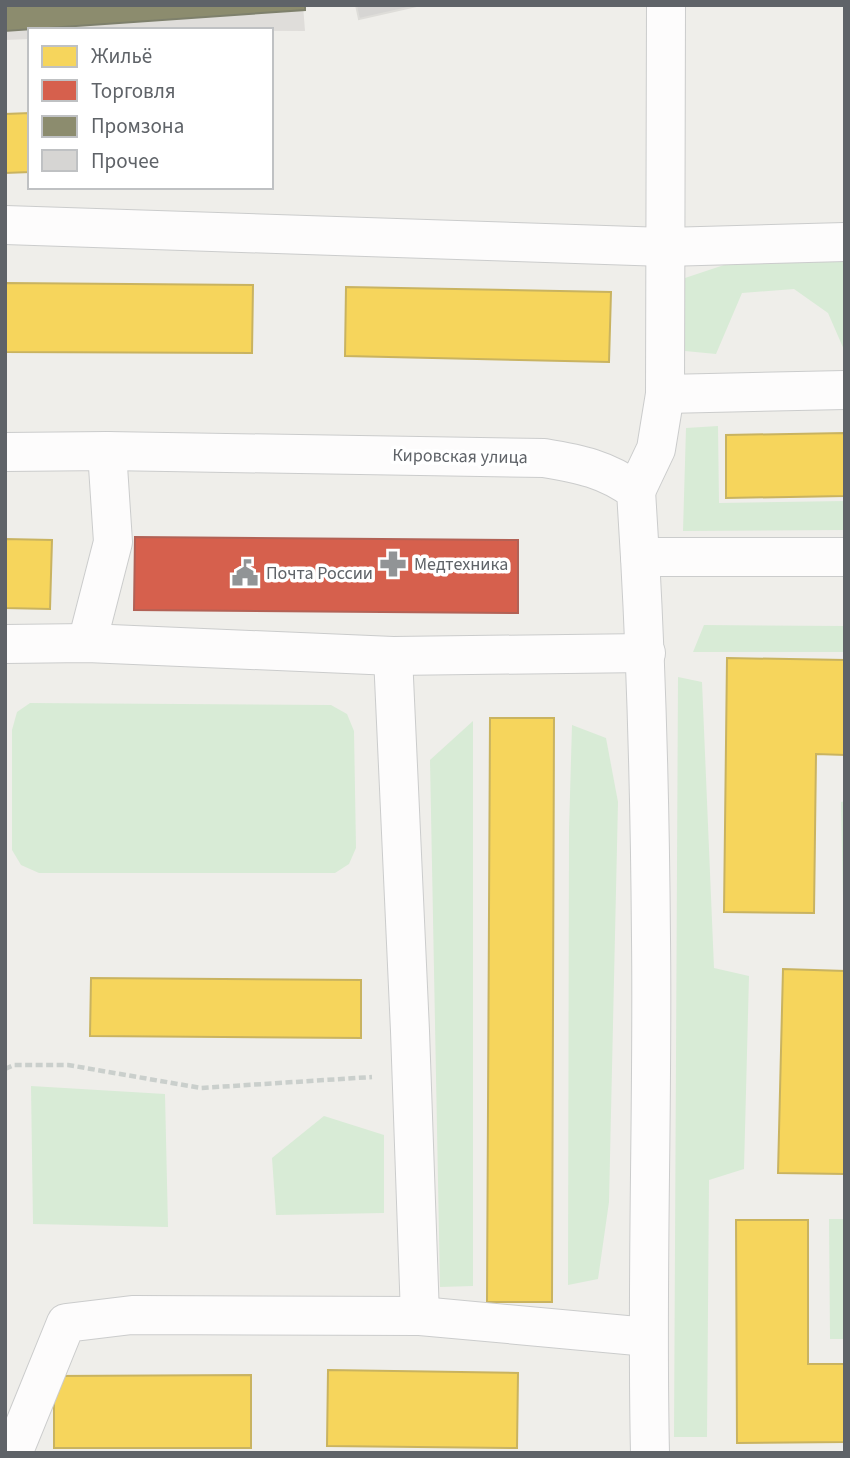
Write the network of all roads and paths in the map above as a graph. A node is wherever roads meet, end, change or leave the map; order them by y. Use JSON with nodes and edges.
{"nodes":[{"id":1,"x":666,"y":5,"type":"edge"},
{"id":2,"x":5,"y":225,"type":"edge"},
{"id":3,"x":845,"y":242,"type":"edge"},
{"id":4,"x":665,"y":247,"type":"junction"},
{"id":5,"x":845,"y":390,"type":"edge"},
{"id":6,"x":666,"y":394,"type":"junction"},
{"id":7,"x":107,"y":451,"type":"junction"},
{"id":8,"x":5,"y":452,"type":"edge"},
{"id":9,"x":636,"y":491,"type":"junction"},
{"id":10,"x":640,"y":557,"type":"junction"},
{"id":11,"x":845,"y":557,"type":"edge"},
{"id":12,"x":87,"y":643,"type":"junction"},
{"id":13,"x":5,"y":644,"type":"edge"},
{"id":14,"x":646,"y":653,"type":"junction"},
{"id":15,"x":393,"y":656,"type":"junction"},
{"id":16,"x":410,"y":1031,"type":"junction"},
{"id":17,"x":5,"y":1069,"type":"edge"},
{"id":18,"x":420,"y":1316,"type":"junction"},
{"id":19,"x":648,"y":1337,"type":"junction"},
{"id":20,"x":8,"y":1453,"type":"edge"},
{"id":21,"x":650,"y":1453,"type":"edge"}],
"edges":[{"from":1,"to":4,"type":"street"},
{"from":2,"to":4,"type":"street"},
{"from":3,"to":4,"type":"street"},
{"from":4,"to":6,"type":"street"},
{"from":5,"to":6,"type":"street"},
{"from":6,"to":9,"type":"street"},
{"from":7,"to":8,"type":"street","name":"Кировская улица"},
{"from":7,"to":9,"type":"street","name":"Кировская улица"},
{"from":7,"to":12,"type":"street"},
{"from":9,"to":10,"type":"street"},
{"from":10,"to":11,"type":"street"},
{"from":10,"to":14,"type":"street"},
{"from":12,"to":13,"type":"street"},
{"from":12,"to":15,"type":"street"},
{"from":14,"to":15,"type":"street"},
{"from":14,"to":19,"type":"street"},
{"from":15,"to":16,"type":"street"},
{"from":16,"to":17,"type":"path"},
{"from":16,"to":18,"type":"street"},
{"from":18,"to":19,"type":"street"},
{"from":18,"to":20,"type":"street"},
{"from":19,"to":21,"type":"street"}]}
